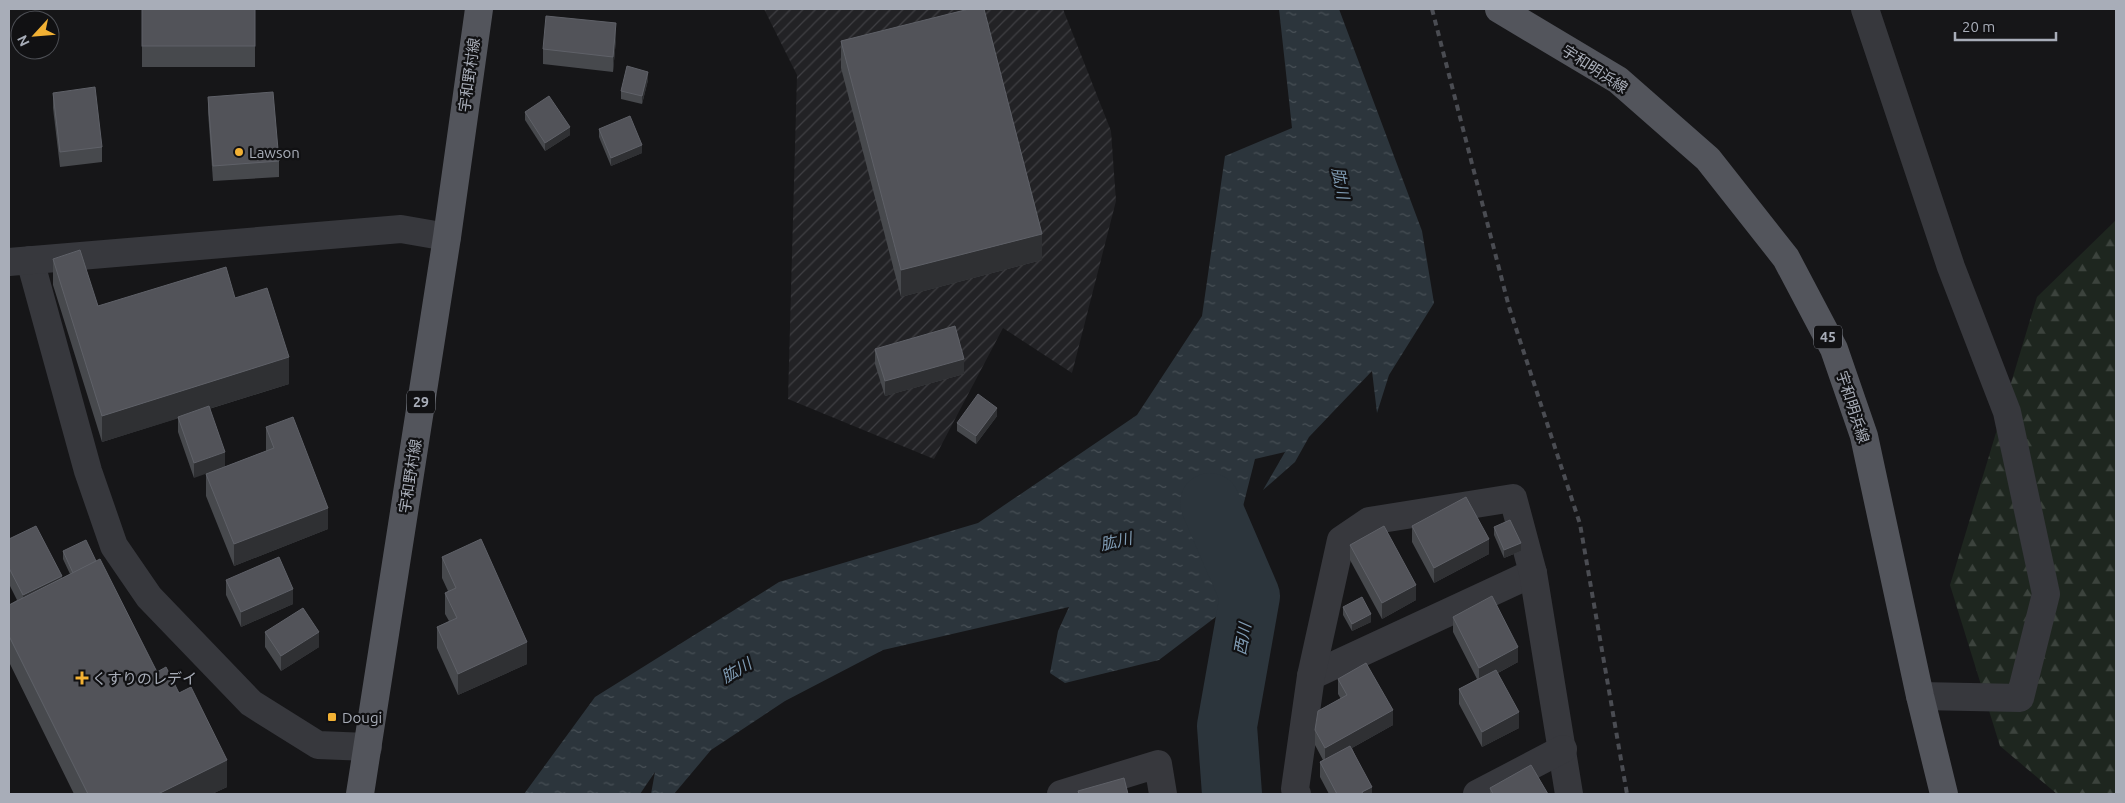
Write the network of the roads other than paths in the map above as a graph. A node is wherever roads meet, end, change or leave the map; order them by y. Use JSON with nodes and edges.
{"nodes":[{"id":1,"x":479,"y":9,"type":"edge"},
{"id":2,"x":1499,"y":9,"type":"edge"},
{"id":3,"x":1866,"y":9,"type":"edge"},
{"id":4,"x":447,"y":237,"type":"junction"},
{"id":5,"x":20,"y":261,"type":"edge"},
{"id":6,"x":1533,"y":573,"type":"junction"},
{"id":7,"x":1311,"y":676,"type":"junction"},
{"id":8,"x":1920,"y":696,"type":"junction"},
{"id":9,"x":368,"y":747,"type":"junction"},
{"id":10,"x":1563,"y":749,"type":"junction"},
{"id":11,"x":360,"y":794,"type":"edge"},
{"id":12,"x":1061,"y":794,"type":"edge"},
{"id":13,"x":1163,"y":794,"type":"edge"},
{"id":14,"x":1297,"y":794,"type":"edge"},
{"id":15,"x":1477,"y":794,"type":"edge"},
{"id":16,"x":1569,"y":794,"type":"edge"},
{"id":17,"x":1944,"y":794,"type":"edge"}],
"edges":[{"from":1,"to":4,"type":"main road","name":"宇和野村線","number":"29"},
{"from":2,"to":8,"type":"main road","name":"宇和明浜線","number":"45"},
{"from":3,"to":8,"type":"street"},
{"from":4,"to":5,"type":"street"},
{"from":4,"to":9,"type":"main road","name":"宇和野村線","number":"29"},
{"from":5,"to":9,"type":"street"},
{"from":6,"to":7,"type":"street"},
{"from":6,"to":7,"type":"street"},
{"from":6,"to":10,"type":"street"},
{"from":7,"to":14,"type":"street"},
{"from":8,"to":17,"type":"main road","name":"宇和明浜線","number":"45"},
{"from":9,"to":11,"type":"main road","name":"宇和野村線","number":"29"},
{"from":10,"to":15,"type":"street"},
{"from":10,"to":16,"type":"street"},
{"from":12,"to":13,"type":"street"}]}
